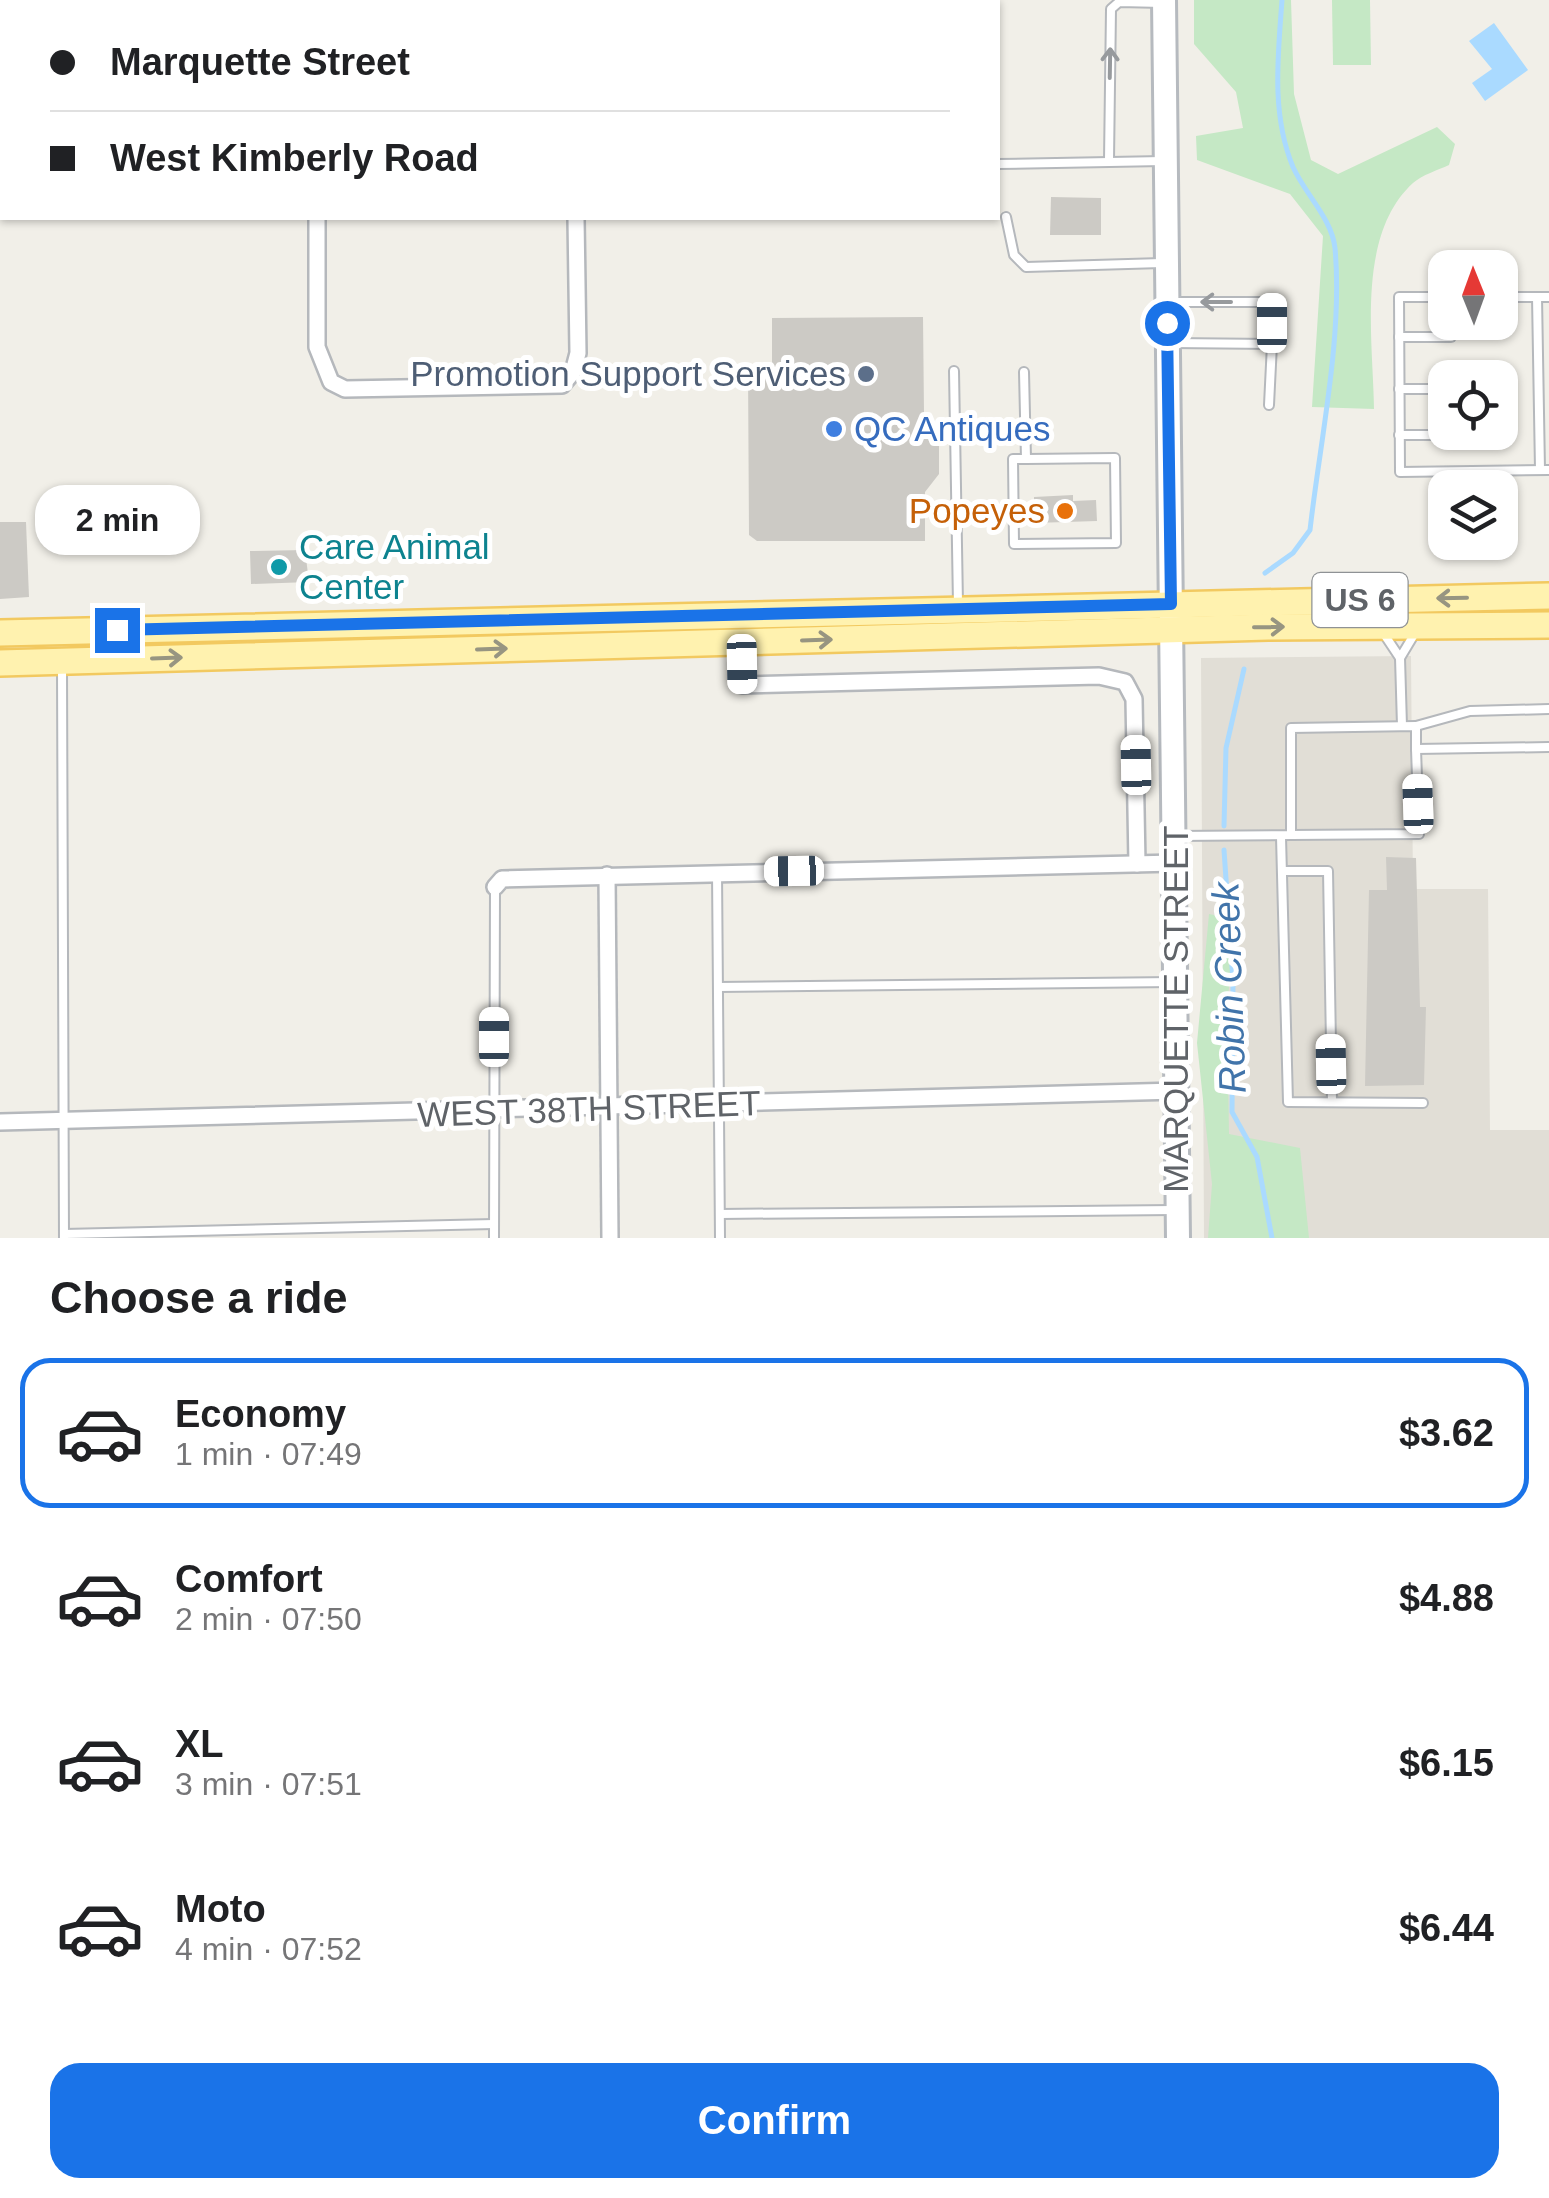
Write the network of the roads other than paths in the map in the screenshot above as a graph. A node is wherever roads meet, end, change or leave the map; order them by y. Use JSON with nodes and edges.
{"nodes":[{"id":1,"x":1164,"y":1,"type":"edge"},
{"id":2,"x":1108,"y":160,"type":"junction"},
{"id":3,"x":1164,"y":161,"type":"junction"},
{"id":4,"x":1000,"y":164,"type":"edge"},
{"id":5,"x":1006,"y":216,"type":"dead end"},
{"id":6,"x":316,"y":220,"type":"edge"},
{"id":7,"x":576,"y":220,"type":"edge"},
{"id":8,"x":1166,"y":262,"type":"junction"},
{"id":9,"x":1428,"y":297,"type":"edge"},
{"id":10,"x":1518,"y":297,"type":"edge"},
{"id":11,"x":1538,"y":297,"type":"junction"},
{"id":12,"x":1549,"y":297,"type":"edge"},
{"id":13,"x":1167,"y":302,"type":"junction"},
{"id":14,"x":1399,"y":337,"type":"junction"},
{"id":15,"x":1428,"y":338,"type":"edge"},
{"id":16,"x":1167,"y":343,"type":"junction"},
{"id":17,"x":1272,"y":344,"type":"junction"},
{"id":18,"x":954,"y":371,"type":"dead end"},
{"id":19,"x":1024,"y":372,"type":"dead end"},
{"id":20,"x":1399,"y":388,"type":"junction"},
{"id":21,"x":1428,"y":389,"type":"edge"},
{"id":22,"x":1269,"y":405,"type":"dead end"},
{"id":23,"x":1399,"y":435,"type":"junction"},
{"id":24,"x":1428,"y":435,"type":"edge"},
{"id":25,"x":1026,"y":459,"type":"junction"},
{"id":26,"x":1545,"y":470,"type":"edge"},
{"id":27,"x":1549,"y":596,"type":"edge"},
{"id":28,"x":958,"y":608,"type":"junction"},
{"id":29,"x":1172,"y":617,"type":"junction"},
{"id":30,"x":1549,"y":625,"type":"edge"},
{"id":31,"x":1380,"y":627,"type":"junction"},
{"id":32,"x":1418,"y":628,"type":"junction"},
{"id":33,"x":0,"y":633,"type":"edge"},
{"id":34,"x":742,"y":642,"type":"junction"},
{"id":35,"x":1400,"y":658,"type":"junction"},
{"id":36,"x":62,"y":662,"type":"junction"},
{"id":37,"x":0,"y":663,"type":"edge"},
{"id":38,"x":1549,"y":709,"type":"edge"},
{"id":39,"x":1402,"y":726,"type":"junction"},
{"id":40,"x":1416,"y":726,"type":"junction"},
{"id":41,"x":1549,"y":747,"type":"edge"},
{"id":42,"x":1416,"y":748,"type":"junction"},
{"id":43,"x":1175,"y":836,"type":"junction"},
{"id":44,"x":1286,"y":836,"type":"junction"},
{"id":45,"x":1175,"y":863,"type":"junction"},
{"id":46,"x":1137,"y":864,"type":"junction"},
{"id":47,"x":1282,"y":871,"type":"junction"},
{"id":48,"x":718,"y":872,"type":"junction"},
{"id":49,"x":607,"y":875,"type":"junction"},
{"id":50,"x":495,"y":887,"type":"joint"},
{"id":51,"x":1176,"y":982,"type":"junction"},
{"id":52,"x":718,"y":987,"type":"junction"},
{"id":53,"x":1177,"y":1091,"type":"junction"},
{"id":54,"x":1332,"y":1102,"type":"junction"},
{"id":55,"x":1424,"y":1103,"type":"dead end"},
{"id":56,"x":719,"y":1106,"type":"junction"},
{"id":57,"x":609,"y":1109,"type":"junction"},
{"id":58,"x":494,"y":1112,"type":"junction"},
{"id":59,"x":64,"y":1121,"type":"junction"},
{"id":60,"x":0,"y":1122,"type":"edge"},
{"id":61,"x":1178,"y":1210,"type":"junction"},
{"id":62,"x":720,"y":1214,"type":"junction"},
{"id":63,"x":494,"y":1224,"type":"junction"},
{"id":64,"x":64,"y":1236,"type":"edge"},
{"id":65,"x":494,"y":1238,"type":"edge"},
{"id":66,"x":610,"y":1238,"type":"edge"},
{"id":67,"x":720,"y":1238,"type":"edge"},
{"id":68,"x":1178,"y":1238,"type":"edge"}],
"edges":[{"from":2,"to":1,"type":"lane","one_way":true},
{"from":1,"to":3,"type":"main road","name":"MARQUETTE STREET"},
{"from":2,"to":3,"type":"lane"},
{"from":2,"to":4,"type":"lane"},
{"from":3,"to":8,"type":"main road","name":"MARQUETTE STREET"},
{"from":5,"to":8,"type":"lane"},
{"from":6,"to":7,"type":"street"},
{"from":8,"to":13,"type":"main road","name":"MARQUETTE STREET"},
{"from":9,"to":14,"type":"lane"},
{"from":10,"to":11,"type":"lane"},
{"from":11,"to":12,"type":"lane"},
{"from":11,"to":26,"type":"lane"},
{"from":13,"to":16,"type":"main road","name":"MARQUETTE STREET"},
{"from":17,"to":13,"type":"lane","one_way":true},
{"from":14,"to":15,"type":"lane"},
{"from":14,"to":20,"type":"lane"},
{"from":16,"to":17,"type":"lane"},
{"from":16,"to":29,"type":"main road","name":"MARQUETTE STREET"},
{"from":17,"to":22,"type":"lane"},
{"from":18,"to":28,"type":"lane"},
{"from":19,"to":25,"type":"lane"},
{"from":20,"to":21,"type":"lane"},
{"from":20,"to":23,"type":"lane"},
{"from":23,"to":24,"type":"lane"},
{"from":23,"to":26,"type":"lane"},
{"from":25,"to":25,"type":"lane"},
{"from":27,"to":29,"type":"main road","number":"US 6","one_way":true},
{"from":28,"to":29,"type":"main road","number":"US 6"},
{"from":28,"to":33,"type":"main road","number":"US 6"},
{"from":29,"to":31,"type":"main road","number":"US 6","one_way":true},
{"from":34,"to":29,"type":"main road","number":"US 6","one_way":true},
{"from":29,"to":43,"type":"main road","name":"MARQUETTE STREET"},
{"from":30,"to":32,"type":"main road","number":"US 6"},
{"from":31,"to":32,"type":"main road","number":"US 6"},
{"from":31,"to":35,"type":"lane"},
{"from":32,"to":35,"type":"lane"},
{"from":36,"to":34,"type":"main road","number":"US 6","one_way":true},
{"from":34,"to":46,"type":"street","name":"MARQUETTE STREET"},
{"from":35,"to":39,"type":"lane"},
{"from":36,"to":37,"type":"main road","number":"US 6"},
{"from":36,"to":59,"type":"lane"},
{"from":38,"to":40,"type":"lane"},
{"from":39,"to":40,"type":"lane"},
{"from":39,"to":44,"type":"lane"},
{"from":40,"to":42,"type":"lane"},
{"from":41,"to":42,"type":"lane"},
{"from":42,"to":44,"type":"lane"},
{"from":43,"to":44,"type":"lane"},
{"from":43,"to":45,"type":"main road","name":"MARQUETTE STREET"},
{"from":44,"to":47,"type":"lane"},
{"from":45,"to":46,"type":"street"},
{"from":45,"to":51,"type":"main road","name":"MARQUETTE STREET"},
{"from":46,"to":48,"type":"street"},
{"from":47,"to":54,"type":"lane"},
{"from":47,"to":54,"type":"lane"},
{"from":48,"to":49,"type":"street"},
{"from":48,"to":52,"type":"lane"},
{"from":49,"to":50,"type":"street"},
{"from":49,"to":57,"type":"street"},
{"from":50,"to":58,"type":"lane"},
{"from":51,"to":52,"type":"lane"},
{"from":51,"to":53,"type":"main road","name":"MARQUETTE STREET"},
{"from":52,"to":56,"type":"lane"},
{"from":53,"to":56,"type":"street","name":"WEST 38TH STREET"},
{"from":53,"to":61,"type":"main road","name":"MARQUETTE STREET"},
{"from":54,"to":55,"type":"lane"},
{"from":56,"to":57,"type":"street","name":"WEST 38TH STREET"},
{"from":56,"to":62,"type":"lane"},
{"from":57,"to":58,"type":"street","name":"WEST 38TH STREET"},
{"from":57,"to":66,"type":"street"},
{"from":58,"to":59,"type":"street","name":"WEST 38TH STREET"},
{"from":58,"to":63,"type":"lane"},
{"from":59,"to":60,"type":"street","name":"WEST 38TH STREET"},
{"from":59,"to":64,"type":"lane"},
{"from":61,"to":62,"type":"lane"},
{"from":61,"to":68,"type":"main road","name":"MARQUETTE STREET"},
{"from":62,"to":67,"type":"lane"},
{"from":63,"to":64,"type":"lane"},
{"from":63,"to":65,"type":"lane"}]}
